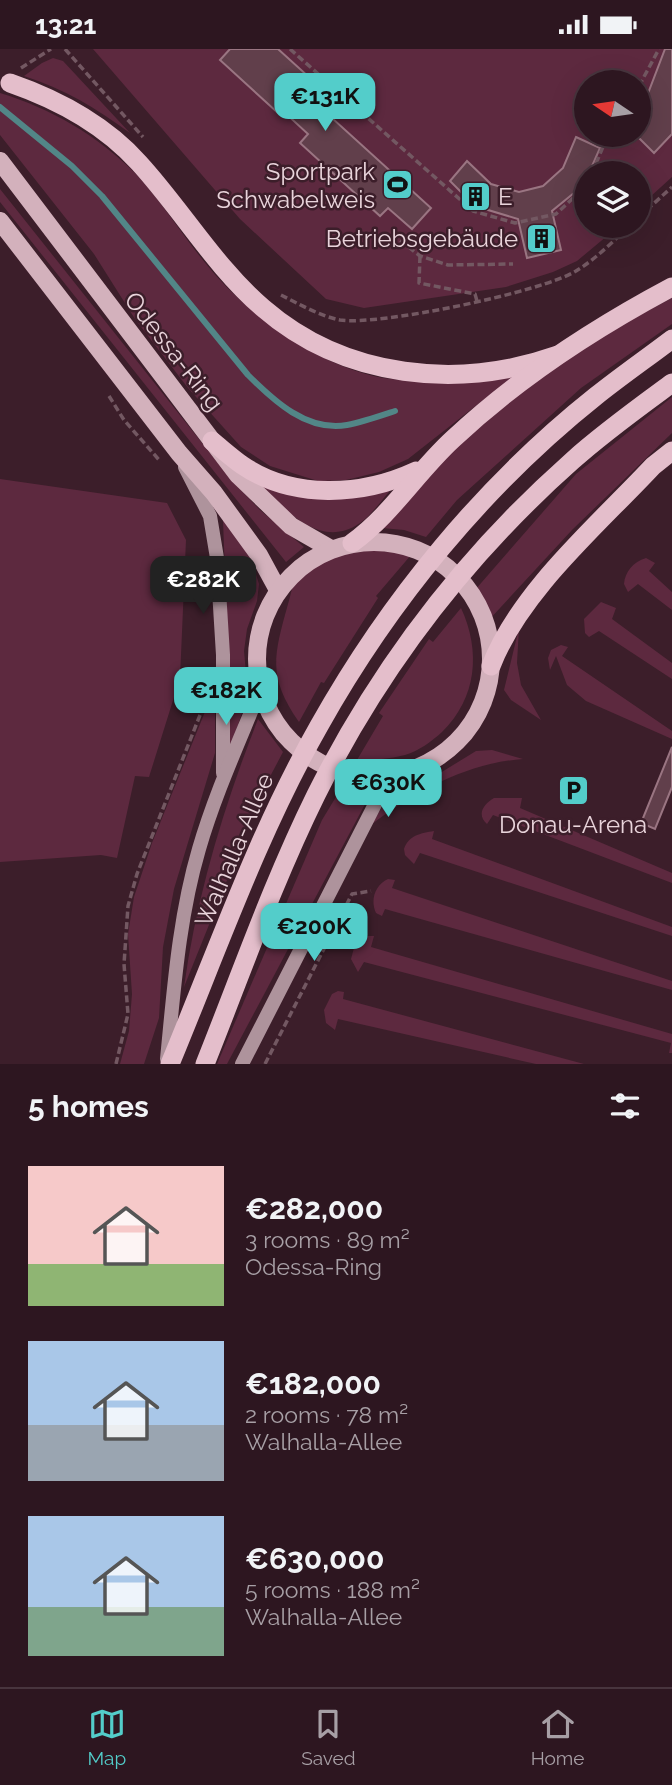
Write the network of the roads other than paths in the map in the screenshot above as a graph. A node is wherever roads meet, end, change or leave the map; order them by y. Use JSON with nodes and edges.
{"nodes":[{"id":1,"x":11,"y":79,"type":"road end"},
{"id":2,"x":0,"y":161,"type":"edge"},
{"id":3,"x":0,"y":221,"type":"edge"},
{"id":4,"x":672,"y":287,"type":"edge"},
{"id":5,"x":672,"y":339,"type":"edge"},
{"id":6,"x":558,"y":355,"type":"junction"},
{"id":7,"x":672,"y":383,"type":"edge"},
{"id":8,"x":212,"y":441,"type":"junction"},
{"id":9,"x":672,"y":451,"type":"edge"},
{"id":10,"x":174,"y":461,"type":"junction"},
{"id":11,"x":423,"y":468,"type":"junction"},
{"id":12,"x":352,"y":543,"type":"junction"},
{"id":13,"x":331,"y":549,"type":"junction"},
{"id":14,"x":278,"y":590,"type":"junction"},
{"id":15,"x":491,"y":666,"type":"junction"},
{"id":16,"x":260,"y":690,"type":"junction"},
{"id":17,"x":390,"y":775,"type":"junction"},
{"id":18,"x":223,"y":779,"type":"junction"},
{"id":19,"x":168,"y":1064,"type":"edge"},
{"id":20,"x":205,"y":1064,"type":"edge"},
{"id":21,"x":242,"y":1064,"type":"edge"}],
"edges":[{"from":1,"to":6,"type":"highway"},
{"from":2,"to":8,"type":"main road","name":"Odessa-Ring"},
{"from":3,"to":10,"type":"main road"},
{"from":4,"to":6,"type":"highway"},
{"from":5,"to":19,"type":"highway","name":"Walhalla-Allee"},
{"from":6,"to":11,"type":"highway"},
{"from":7,"to":20,"type":"highway"},
{"from":8,"to":11,"type":"highway"},
{"from":8,"to":13,"type":"main road","name":"Odessa-Ring"},
{"from":9,"to":15,"type":"highway"},
{"from":10,"to":14,"type":"main road"},
{"from":10,"to":18,"type":"main road"},
{"from":11,"to":12,"type":"highway"},
{"from":12,"to":13,"type":"main road"},
{"from":12,"to":15,"type":"main road"},
{"from":13,"to":14,"type":"main road"},
{"from":14,"to":16,"type":"main road"},
{"from":15,"to":17,"type":"main road"},
{"from":16,"to":17,"type":"main road"},
{"from":16,"to":18,"type":"main road"},
{"from":17,"to":21,"type":"main road"},
{"from":18,"to":19,"type":"main road"}]}
